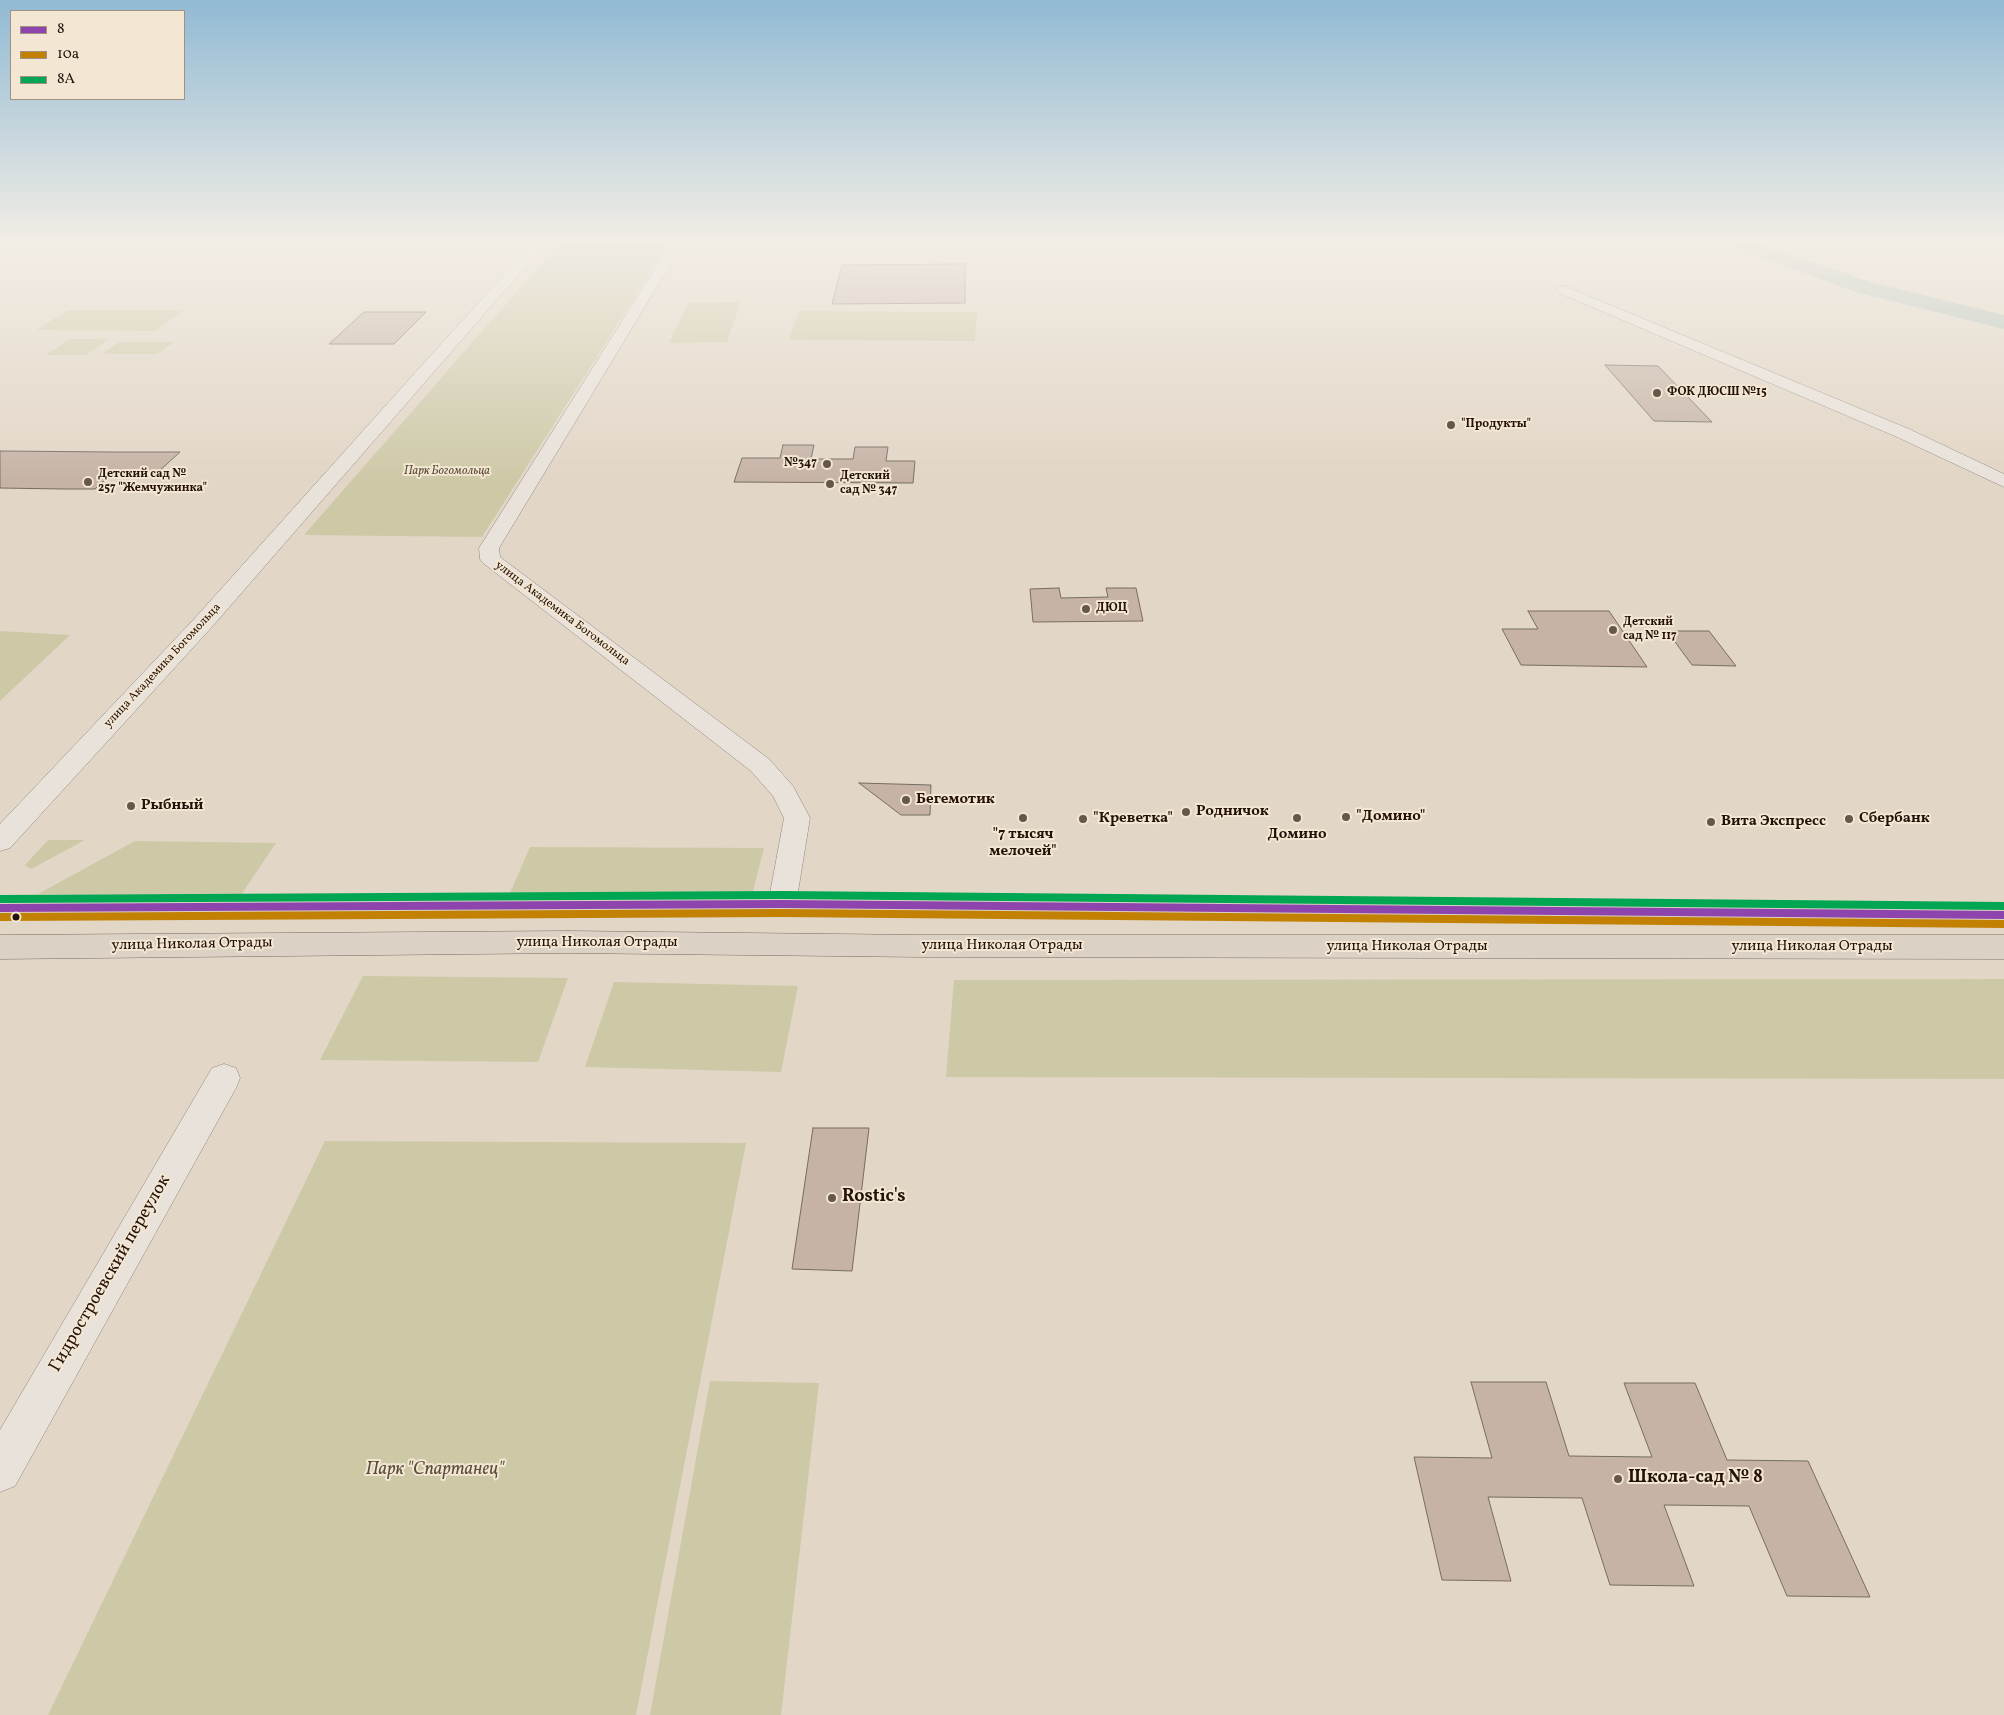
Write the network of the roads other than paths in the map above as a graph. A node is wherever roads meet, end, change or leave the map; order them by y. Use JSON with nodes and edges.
{"nodes":[{"id":1,"x":469,"y":322,"type":"edge"},
{"id":2,"x":629,"y":322,"type":"edge"},
{"id":3,"x":1640,"y":322,"type":"edge"},
{"id":4,"x":2004,"y":481,"type":"edge"},
{"id":5,"x":0,"y":841,"type":"edge"},
{"id":6,"x":782,"y":904,"type":"junction"},
{"id":7,"x":0,"y":908,"type":"edge"},
{"id":8,"x":2004,"y":915,"type":"edge"},
{"id":9,"x":0,"y":947,"type":"edge"},
{"id":10,"x":2004,"y":947,"type":"edge"},
{"id":11,"x":224,"y":1078,"type":"dead end"},
{"id":12,"x":0,"y":1471,"type":"edge"}],
"edges":[{"from":1,"to":5,"type":"street","name":"улица Академика Богомольца"},
{"from":2,"to":6,"type":"street","name":"улица Академика Богомольца"},
{"from":3,"to":4,"type":"street"},
{"from":6,"to":7,"type":"main road"},
{"from":6,"to":8,"type":"main road"},
{"from":9,"to":10,"type":"main road","name":"улица Николая Отрады"},
{"from":11,"to":12,"type":"street","name":"Гидростроевский переулок"}]}
